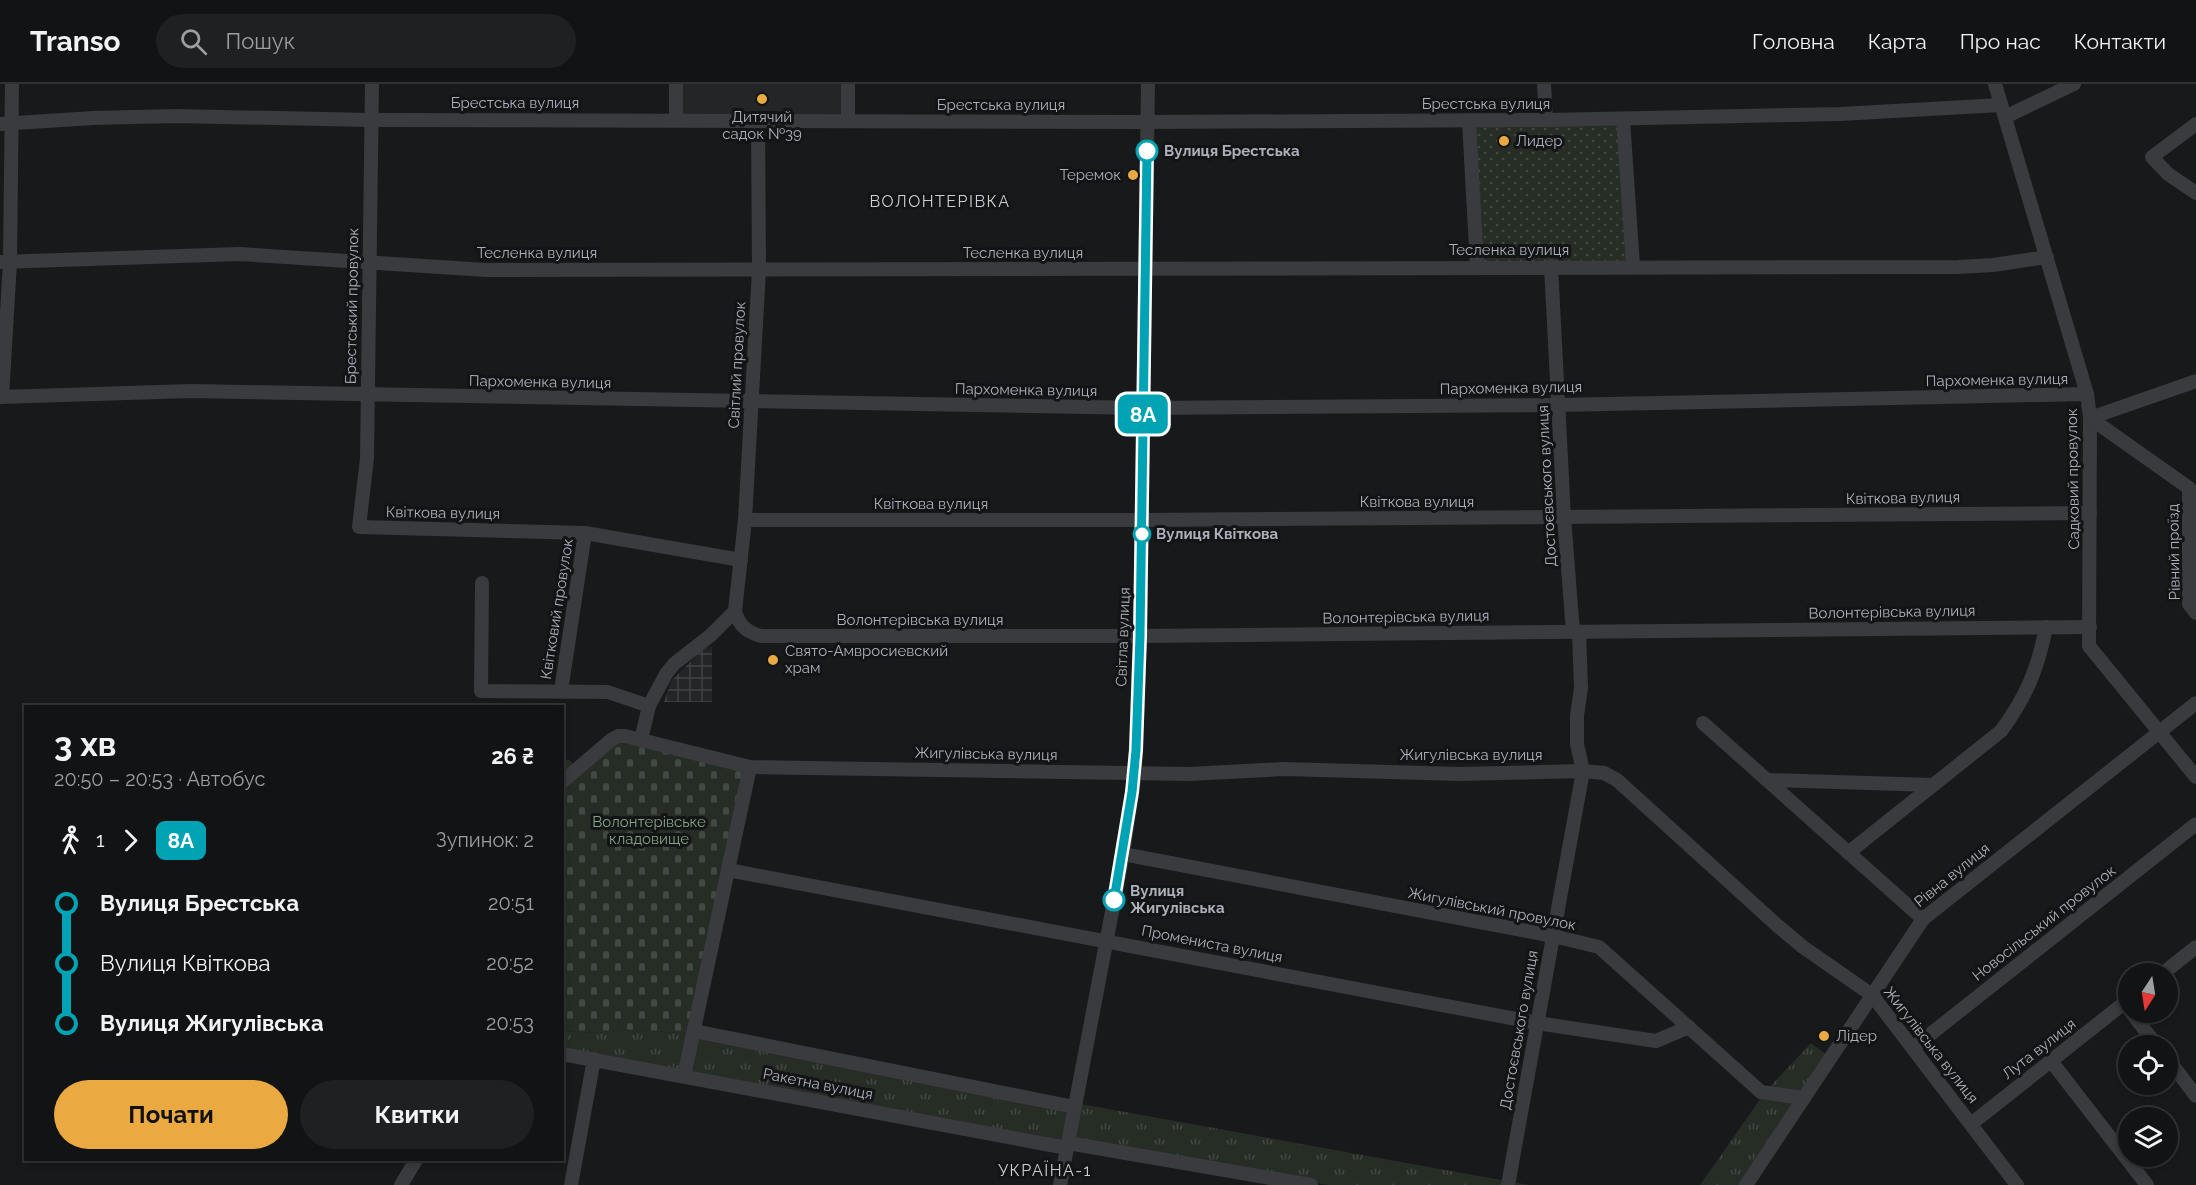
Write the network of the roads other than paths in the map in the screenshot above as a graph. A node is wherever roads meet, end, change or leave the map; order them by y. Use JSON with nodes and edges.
{"nodes":[{"id":1,"x":12,"y":84,"type":"edge"},
{"id":2,"x":372,"y":84,"type":"edge"},
{"id":3,"x":676,"y":84,"type":"edge"},
{"id":4,"x":848,"y":84,"type":"edge"},
{"id":5,"x":1148,"y":84,"type":"edge"},
{"id":6,"x":1544,"y":84,"type":"edge"},
{"id":7,"x":1995,"y":84,"type":"edge"},
{"id":8,"x":2074,"y":84,"type":"edge"},
{"id":9,"x":2003,"y":111,"type":"junction"},
{"id":10,"x":1623,"y":119,"type":"junction"},
{"id":11,"x":370,"y":120,"type":"junction"},
{"id":12,"x":676,"y":120,"type":"junction"},
{"id":13,"x":1546,"y":120,"type":"junction"},
{"id":14,"x":758,"y":121,"type":"junction"},
{"id":15,"x":848,"y":121,"type":"junction"},
{"id":16,"x":1469,"y":121,"type":"junction"},
{"id":17,"x":1148,"y":122,"type":"junction"},
{"id":18,"x":6,"y":124,"type":"edge"},
{"id":19,"x":2196,"y":124,"type":"edge"},
{"id":20,"x":2196,"y":193,"type":"edge"},
{"id":21,"x":2047,"y":257,"type":"junction"},
{"id":22,"x":5,"y":262,"type":"edge"},
{"id":23,"x":369,"y":263,"type":"junction"},
{"id":24,"x":1551,"y":266,"type":"junction"},
{"id":25,"x":1633,"y":266,"type":"junction"},
{"id":26,"x":1477,"y":267,"type":"junction"},
{"id":27,"x":759,"y":270,"type":"junction"},
{"id":28,"x":1145,"y":270,"type":"junction"},
{"id":29,"x":2196,"y":381,"type":"edge"},
{"id":30,"x":2088,"y":394,"type":"junction"},
{"id":31,"x":367,"y":396,"type":"junction"},
{"id":32,"x":1,"y":397,"type":"edge"},
{"id":33,"x":752,"y":402,"type":"junction"},
{"id":34,"x":1558,"y":405,"type":"junction"},
{"id":35,"x":1143,"y":408,"type":"junction"},
{"id":36,"x":2090,"y":418,"type":"junction"},
{"id":37,"x":2193,"y":487,"type":"edge"},
{"id":38,"x":2090,"y":513,"type":"junction"},
{"id":39,"x":1564,"y":517,"type":"junction"},
{"id":40,"x":745,"y":520,"type":"junction"},
{"id":41,"x":1142,"y":520,"type":"junction"},
{"id":42,"x":359,"y":527,"type":"joint"},
{"id":43,"x":585,"y":533,"type":"junction"},
{"id":44,"x":741,"y":560,"type":"junction"},
{"id":45,"x":482,"y":583,"type":"dead end"},
{"id":46,"x":735,"y":611,"type":"junction"},
{"id":47,"x":2196,"y":614,"type":"edge"},
{"id":48,"x":2046,"y":627,"type":"junction"},
{"id":49,"x":2090,"y":627,"type":"junction"},
{"id":50,"x":1576,"y":632,"type":"junction"},
{"id":51,"x":1140,"y":636,"type":"junction"},
{"id":52,"x":561,"y":691,"type":"junction"},
{"id":53,"x":2196,"y":703,"type":"edge"},
{"id":54,"x":649,"y":706,"type":"junction"},
{"id":55,"x":1703,"y":723,"type":"dead end"},
{"id":56,"x":2158,"y":732,"type":"junction"},
{"id":57,"x":641,"y":740,"type":"junction"},
{"id":58,"x":750,"y":767,"type":"junction"},
{"id":59,"x":1583,"y":771,"type":"junction"},
{"id":60,"x":1134,"y":773,"type":"junction"},
{"id":61,"x":2196,"y":777,"type":"edge"},
{"id":62,"x":564,"y":780,"type":"edge"},
{"id":63,"x":1767,"y":780,"type":"junction"},
{"id":64,"x":1933,"y":785,"type":"junction"},
{"id":65,"x":2196,"y":824,"type":"edge"},
{"id":66,"x":1848,"y":853,"type":"junction"},
{"id":67,"x":1123,"y":854,"type":"junction"},
{"id":68,"x":728,"y":870,"type":"junction"},
{"id":69,"x":1923,"y":919,"type":"junction"},
{"id":70,"x":1553,"y":936,"type":"junction"},
{"id":71,"x":1106,"y":941,"type":"junction"},
{"id":72,"x":2196,"y":947,"type":"edge"},
{"id":73,"x":2176,"y":963,"type":"edge"},
{"id":74,"x":1872,"y":995,"type":"junction"},
{"id":75,"x":2118,"y":1013,"type":"edge"},
{"id":76,"x":1537,"y":1023,"type":"junction"},
{"id":77,"x":1689,"y":1027,"type":"junction"},
{"id":78,"x":694,"y":1031,"type":"junction"},
{"id":79,"x":1912,"y":1048,"type":"junction"},
{"id":80,"x":564,"y":1054,"type":"edge"},
{"id":81,"x":594,"y":1059,"type":"junction"},
{"id":82,"x":2051,"y":1061,"type":"junction"},
{"id":83,"x":2178,"y":1072,"type":"edge"},
{"id":84,"x":684,"y":1076,"type":"junction"},
{"id":85,"x":2196,"y":1096,"type":"edge"},
{"id":86,"x":1804,"y":1098,"type":"junction"},
{"id":87,"x":1074,"y":1107,"type":"junction"},
{"id":88,"x":1971,"y":1124,"type":"junction"},
{"id":89,"x":1067,"y":1146,"type":"junction"},
{"id":90,"x":415,"y":1161,"type":"edge"},
{"id":91,"x":401,"y":1185,"type":"edge"},
{"id":92,"x":571,"y":1185,"type":"edge"},
{"id":93,"x":1060,"y":1185,"type":"edge"},
{"id":94,"x":1311,"y":1185,"type":"edge"},
{"id":95,"x":1508,"y":1185,"type":"edge"},
{"id":96,"x":1746,"y":1185,"type":"edge"},
{"id":97,"x":2017,"y":1185,"type":"edge"},
{"id":98,"x":2147,"y":1185,"type":"edge"}],
"edges":[{"from":1,"to":18,"type":"street"},
{"from":2,"to":11,"type":"street","name":"Брестський провулок"},
{"from":3,"to":12,"type":"street"},
{"from":4,"to":15,"type":"street"},
{"from":5,"to":17,"type":"street","name":"Світла вулиця"},
{"from":6,"to":13,"type":"street"},
{"from":7,"to":9,"type":"street","name":"Садковий провулок"},
{"from":8,"to":9,"type":"street","name":"Брестська вулиця"},
{"from":9,"to":10,"type":"street","name":"Брестська вулиця"},
{"from":9,"to":21,"type":"street","name":"Садковий провулок"},
{"from":10,"to":13,"type":"street","name":"Брестська вулиця"},
{"from":10,"to":25,"type":"street"},
{"from":11,"to":12,"type":"street","name":"Брестська вулиця"},
{"from":11,"to":18,"type":"street","name":"Брестська вулиця"},
{"from":11,"to":23,"type":"street","name":"Брестський провулок"},
{"from":12,"to":14,"type":"street","name":"Брестська вулиця"},
{"from":13,"to":16,"type":"street","name":"Брестська вулиця"},
{"from":14,"to":15,"type":"street","name":"Брестська вулиця"},
{"from":14,"to":27,"type":"street","name":"Світлий провулок"},
{"from":15,"to":17,"type":"street","name":"Брестська вулиця"},
{"from":16,"to":17,"type":"street","name":"Брестська вулиця"},
{"from":16,"to":26,"type":"street"},
{"from":17,"to":28,"type":"street","name":"Світла вулиця"},
{"from":18,"to":22,"type":"street"},
{"from":19,"to":20,"type":"street"},
{"from":21,"to":25,"type":"street","name":"Тесленка вулиця"},
{"from":21,"to":30,"type":"street","name":"Садковий провулок"},
{"from":22,"to":23,"type":"street","name":"Тесленка вулиця"},
{"from":22,"to":32,"type":"street"},
{"from":23,"to":27,"type":"street","name":"Тесленка вулиця"},
{"from":23,"to":31,"type":"street","name":"Брестський провулок"},
{"from":24,"to":25,"type":"street","name":"Тесленка вулиця"},
{"from":24,"to":26,"type":"street","name":"Тесленка вулиця"},
{"from":24,"to":34,"type":"street","name":"Достоєвського вулиця"},
{"from":26,"to":28,"type":"street","name":"Тесленка вулиця"},
{"from":27,"to":28,"type":"street","name":"Тесленка вулиця"},
{"from":27,"to":33,"type":"street","name":"Світлий провулок"},
{"from":28,"to":35,"type":"street","name":"Світла вулиця"},
{"from":29,"to":36,"type":"street"},
{"from":30,"to":34,"type":"street","name":"Пархоменка вулиця"},
{"from":30,"to":36,"type":"street","name":"Садковий провулок"},
{"from":31,"to":32,"type":"street","name":"Пархоменка вулиця"},
{"from":31,"to":33,"type":"street","name":"Пархоменка вулиця"},
{"from":31,"to":42,"type":"street","name":"Брестський провулок"},
{"from":33,"to":35,"type":"street","name":"Пархоменка вулиця"},
{"from":33,"to":40,"type":"street","name":"Світлий провулок"},
{"from":34,"to":35,"type":"street","name":"Пархоменка вулиця"},
{"from":34,"to":39,"type":"street","name":"Достоєвського вулиця"},
{"from":35,"to":41,"type":"street","name":"Світла вулиця"},
{"from":36,"to":37,"type":"street","name":"Рівний проїзд"},
{"from":36,"to":38,"type":"street","name":"Садковий провулок"},
{"from":37,"to":47,"type":"street","name":"Рівний проїзд"},
{"from":38,"to":39,"type":"street","name":"Квіткова вулиця"},
{"from":38,"to":49,"type":"street","name":"Садковий провулок"},
{"from":39,"to":41,"type":"street","name":"Квіткова вулиця"},
{"from":39,"to":50,"type":"street","name":"Достоєвського вулиця"},
{"from":40,"to":41,"type":"street","name":"Квіткова вулиця"},
{"from":40,"to":44,"type":"street","name":"Світлий провулок"},
{"from":41,"to":51,"type":"street","name":"Світла вулиця"},
{"from":42,"to":43,"type":"street","name":"Квіткова вулиця"},
{"from":43,"to":44,"type":"street","name":"Квіткова вулиця"},
{"from":43,"to":52,"type":"street","name":"Квітковий провулок"},
{"from":44,"to":46,"type":"street","name":"Світлий провулок"},
{"from":45,"to":52,"type":"street"},
{"from":46,"to":51,"type":"street","name":"Волонтерівська вулиця"},
{"from":46,"to":54,"type":"street"},
{"from":48,"to":49,"type":"street","name":"Волонтерівська вулиця"},
{"from":48,"to":50,"type":"street","name":"Волонтерівська вулиця"},
{"from":48,"to":64,"type":"street"},
{"from":49,"to":56,"type":"street","name":"Садковий провулок"},
{"from":50,"to":51,"type":"street","name":"Волонтерівська вулиця"},
{"from":50,"to":59,"type":"street","name":"Достоєвського вулиця"},
{"from":51,"to":60,"type":"street","name":"Світла вулиця"},
{"from":52,"to":54,"type":"street"},
{"from":53,"to":56,"type":"street","name":"Рівна вулиця"},
{"from":54,"to":57,"type":"street"},
{"from":55,"to":63,"type":"street"},
{"from":56,"to":61,"type":"street","name":"Садковий провулок"},
{"from":56,"to":69,"type":"street","name":"Рівна вулиця"},
{"from":57,"to":58,"type":"street","name":"Жигулівська вулиця"},
{"from":57,"to":62,"type":"street","name":"Жигулівська вулиця"},
{"from":58,"to":60,"type":"street","name":"Жигулівська вулиця"},
{"from":58,"to":68,"type":"street"},
{"from":59,"to":60,"type":"street","name":"Жигулівська вулиця"},
{"from":59,"to":70,"type":"street","name":"Достоєвського вулиця"},
{"from":59,"to":74,"type":"street","name":"Жигулівська вулиця"},
{"from":60,"to":67,"type":"street","name":"Світла вулиця"},
{"from":63,"to":64,"type":"street"},
{"from":63,"to":66,"type":"street"},
{"from":64,"to":66,"type":"street"},
{"from":65,"to":79,"type":"street","name":"Новосільський провулок"},
{"from":66,"to":69,"type":"street"},
{"from":67,"to":70,"type":"street","name":"Жигулівський провулок"},
{"from":67,"to":71,"type":"street","name":"Світла вулиця"},
{"from":68,"to":71,"type":"street","name":"Промениста вулиця"},
{"from":68,"to":78,"type":"street"},
{"from":69,"to":74,"type":"street","name":"Рівна вулиця"},
{"from":70,"to":76,"type":"street","name":"Достоєвського вулиця"},
{"from":70,"to":77,"type":"street","name":"Жигулівський провулок"},
{"from":71,"to":76,"type":"street","name":"Промениста вулиця"},
{"from":71,"to":87,"type":"street","name":"Світла вулиця"},
{"from":72,"to":73,"type":"street"},
{"from":74,"to":79,"type":"street","name":"Жигулівська вулиця"},
{"from":74,"to":86,"type":"street","name":"Рівна вулиця"},
{"from":75,"to":82,"type":"street","name":"Лута вулиця"},
{"from":76,"to":77,"type":"street","name":"Промениста вулиця"},
{"from":76,"to":95,"type":"street","name":"Достоєвського вулиця"},
{"from":77,"to":86,"type":"street","name":"Жигулівський провулок"},
{"from":78,"to":84,"type":"street"},
{"from":78,"to":87,"type":"street","name":"Ракетна вулиця"},
{"from":79,"to":88,"type":"street","name":"Жигулівська вулиця"},
{"from":80,"to":81,"type":"street","name":"Ракетна вулиця"},
{"from":81,"to":84,"type":"street","name":"Ракетна вулиця"},
{"from":81,"to":92,"type":"street"},
{"from":82,"to":88,"type":"street","name":"Лута вулиця"},
{"from":82,"to":98,"type":"street"},
{"from":83,"to":85,"type":"street"},
{"from":84,"to":89,"type":"street","name":"Ракетна вулиця"},
{"from":86,"to":96,"type":"street","name":"Рівна вулиця"},
{"from":87,"to":89,"type":"street","name":"Світла вулиця"},
{"from":88,"to":97,"type":"street","name":"Жигулівська вулиця"},
{"from":89,"to":93,"type":"street","name":"Світла вулиця"},
{"from":89,"to":94,"type":"street","name":"Ракетна вулиця"},
{"from":90,"to":91,"type":"street"}]}
